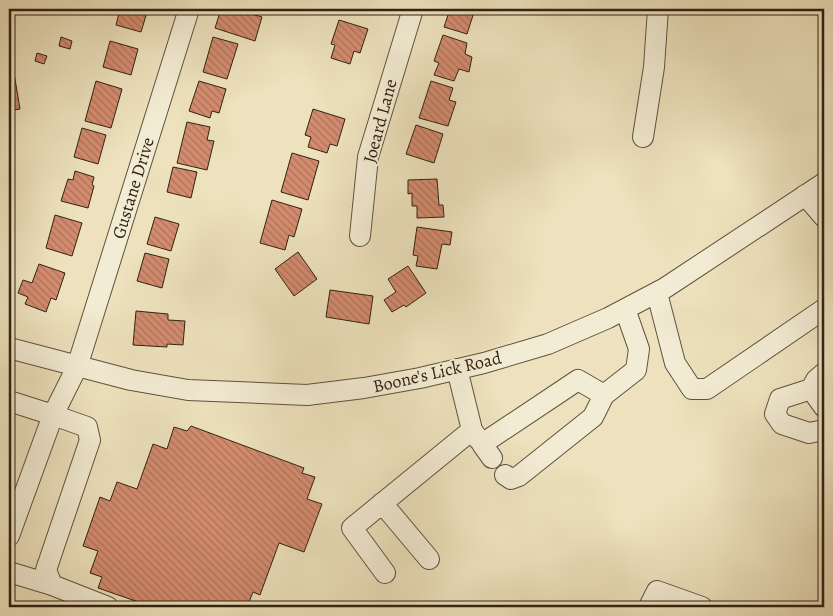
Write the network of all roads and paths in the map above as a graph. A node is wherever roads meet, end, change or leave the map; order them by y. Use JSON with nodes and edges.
{"nodes":[{"id":1,"x":189,"y":9,"type":"edge"},
{"id":2,"x":414,"y":9,"type":"edge"},
{"id":3,"x":658,"y":9,"type":"edge"},
{"id":4,"x":643,"y":137,"type":"dead end"},
{"id":5,"x":824,"y":183,"type":"edge"},
{"id":6,"x":805,"y":195,"type":"junction"},
{"id":7,"x":824,"y":217,"type":"edge"},
{"id":8,"x":360,"y":236,"type":"dead end"},
{"id":9,"x":656,"y":293,"type":"junction"},
{"id":10,"x":625,"y":309,"type":"junction"},
{"id":11,"x":824,"y":309,"type":"edge"},
{"id":12,"x":9,"y":348,"type":"edge"},
{"id":13,"x":77,"y":367,"type":"junction"},
{"id":14,"x":457,"y":369,"type":"junction"},
{"id":15,"x":824,"y":373,"type":"edge"},
{"id":16,"x":811,"y":389,"type":"junction"},
{"id":17,"x":604,"y":395,"type":"junction"},
{"id":18,"x":9,"y":401,"type":"edge"},
{"id":19,"x":824,"y":407,"type":"edge"},
{"id":20,"x":53,"y":415,"type":"junction"},
{"id":21,"x":824,"y":430,"type":"edge"},
{"id":22,"x":482,"y":444,"type":"junction"},
{"id":23,"x":505,"y":476,"type":"dead end"},
{"id":24,"x":382,"y":503,"type":"junction"},
{"id":25,"x":9,"y":536,"type":"edge"},
{"id":26,"x":429,"y":559,"type":"dead end"},
{"id":27,"x":9,"y":572,"type":"edge"},
{"id":28,"x":385,"y":573,"type":"dead end"},
{"id":29,"x":52,"y":585,"type":"junction"},
{"id":30,"x":108,"y":607,"type":"edge"},
{"id":31,"x":650,"y":607,"type":"edge"},
{"id":32,"x":702,"y":607,"type":"edge"}],
"edges":[{"from":1,"to":13,"type":"street","name":"Gustane Drive"},
{"from":2,"to":8,"type":"street","name":"Joeard Lane"},
{"from":3,"to":4,"type":"street"},
{"from":5,"to":6,"type":"street","name":"Boone's Lick Road"},
{"from":6,"to":7,"type":"street"},
{"from":6,"to":9,"type":"street","name":"Boone's Lick Road"},
{"from":9,"to":10,"type":"street","name":"Boone's Lick Road"},
{"from":9,"to":11,"type":"street"},
{"from":10,"to":14,"type":"street","name":"Boone's Lick Road"},
{"from":10,"to":17,"type":"street"},
{"from":12,"to":13,"type":"street","name":"Boone's Lick Road"},
{"from":13,"to":14,"type":"street","name":"Boone's Lick Road"},
{"from":13,"to":20,"type":"street","name":"Gustane Drive"},
{"from":14,"to":22,"type":"street"},
{"from":15,"to":16,"type":"street"},
{"from":16,"to":19,"type":"street"},
{"from":16,"to":21,"type":"street"},
{"from":17,"to":22,"type":"street"},
{"from":17,"to":23,"type":"street"},
{"from":18,"to":20,"type":"street"},
{"from":20,"to":25,"type":"street","name":"Gustane Drive"},
{"from":20,"to":29,"type":"street"},
{"from":22,"to":24,"type":"street"},
{"from":24,"to":26,"type":"street"},
{"from":24,"to":28,"type":"street"},
{"from":27,"to":29,"type":"street"},
{"from":29,"to":30,"type":"street"},
{"from":31,"to":32,"type":"street"}]}
